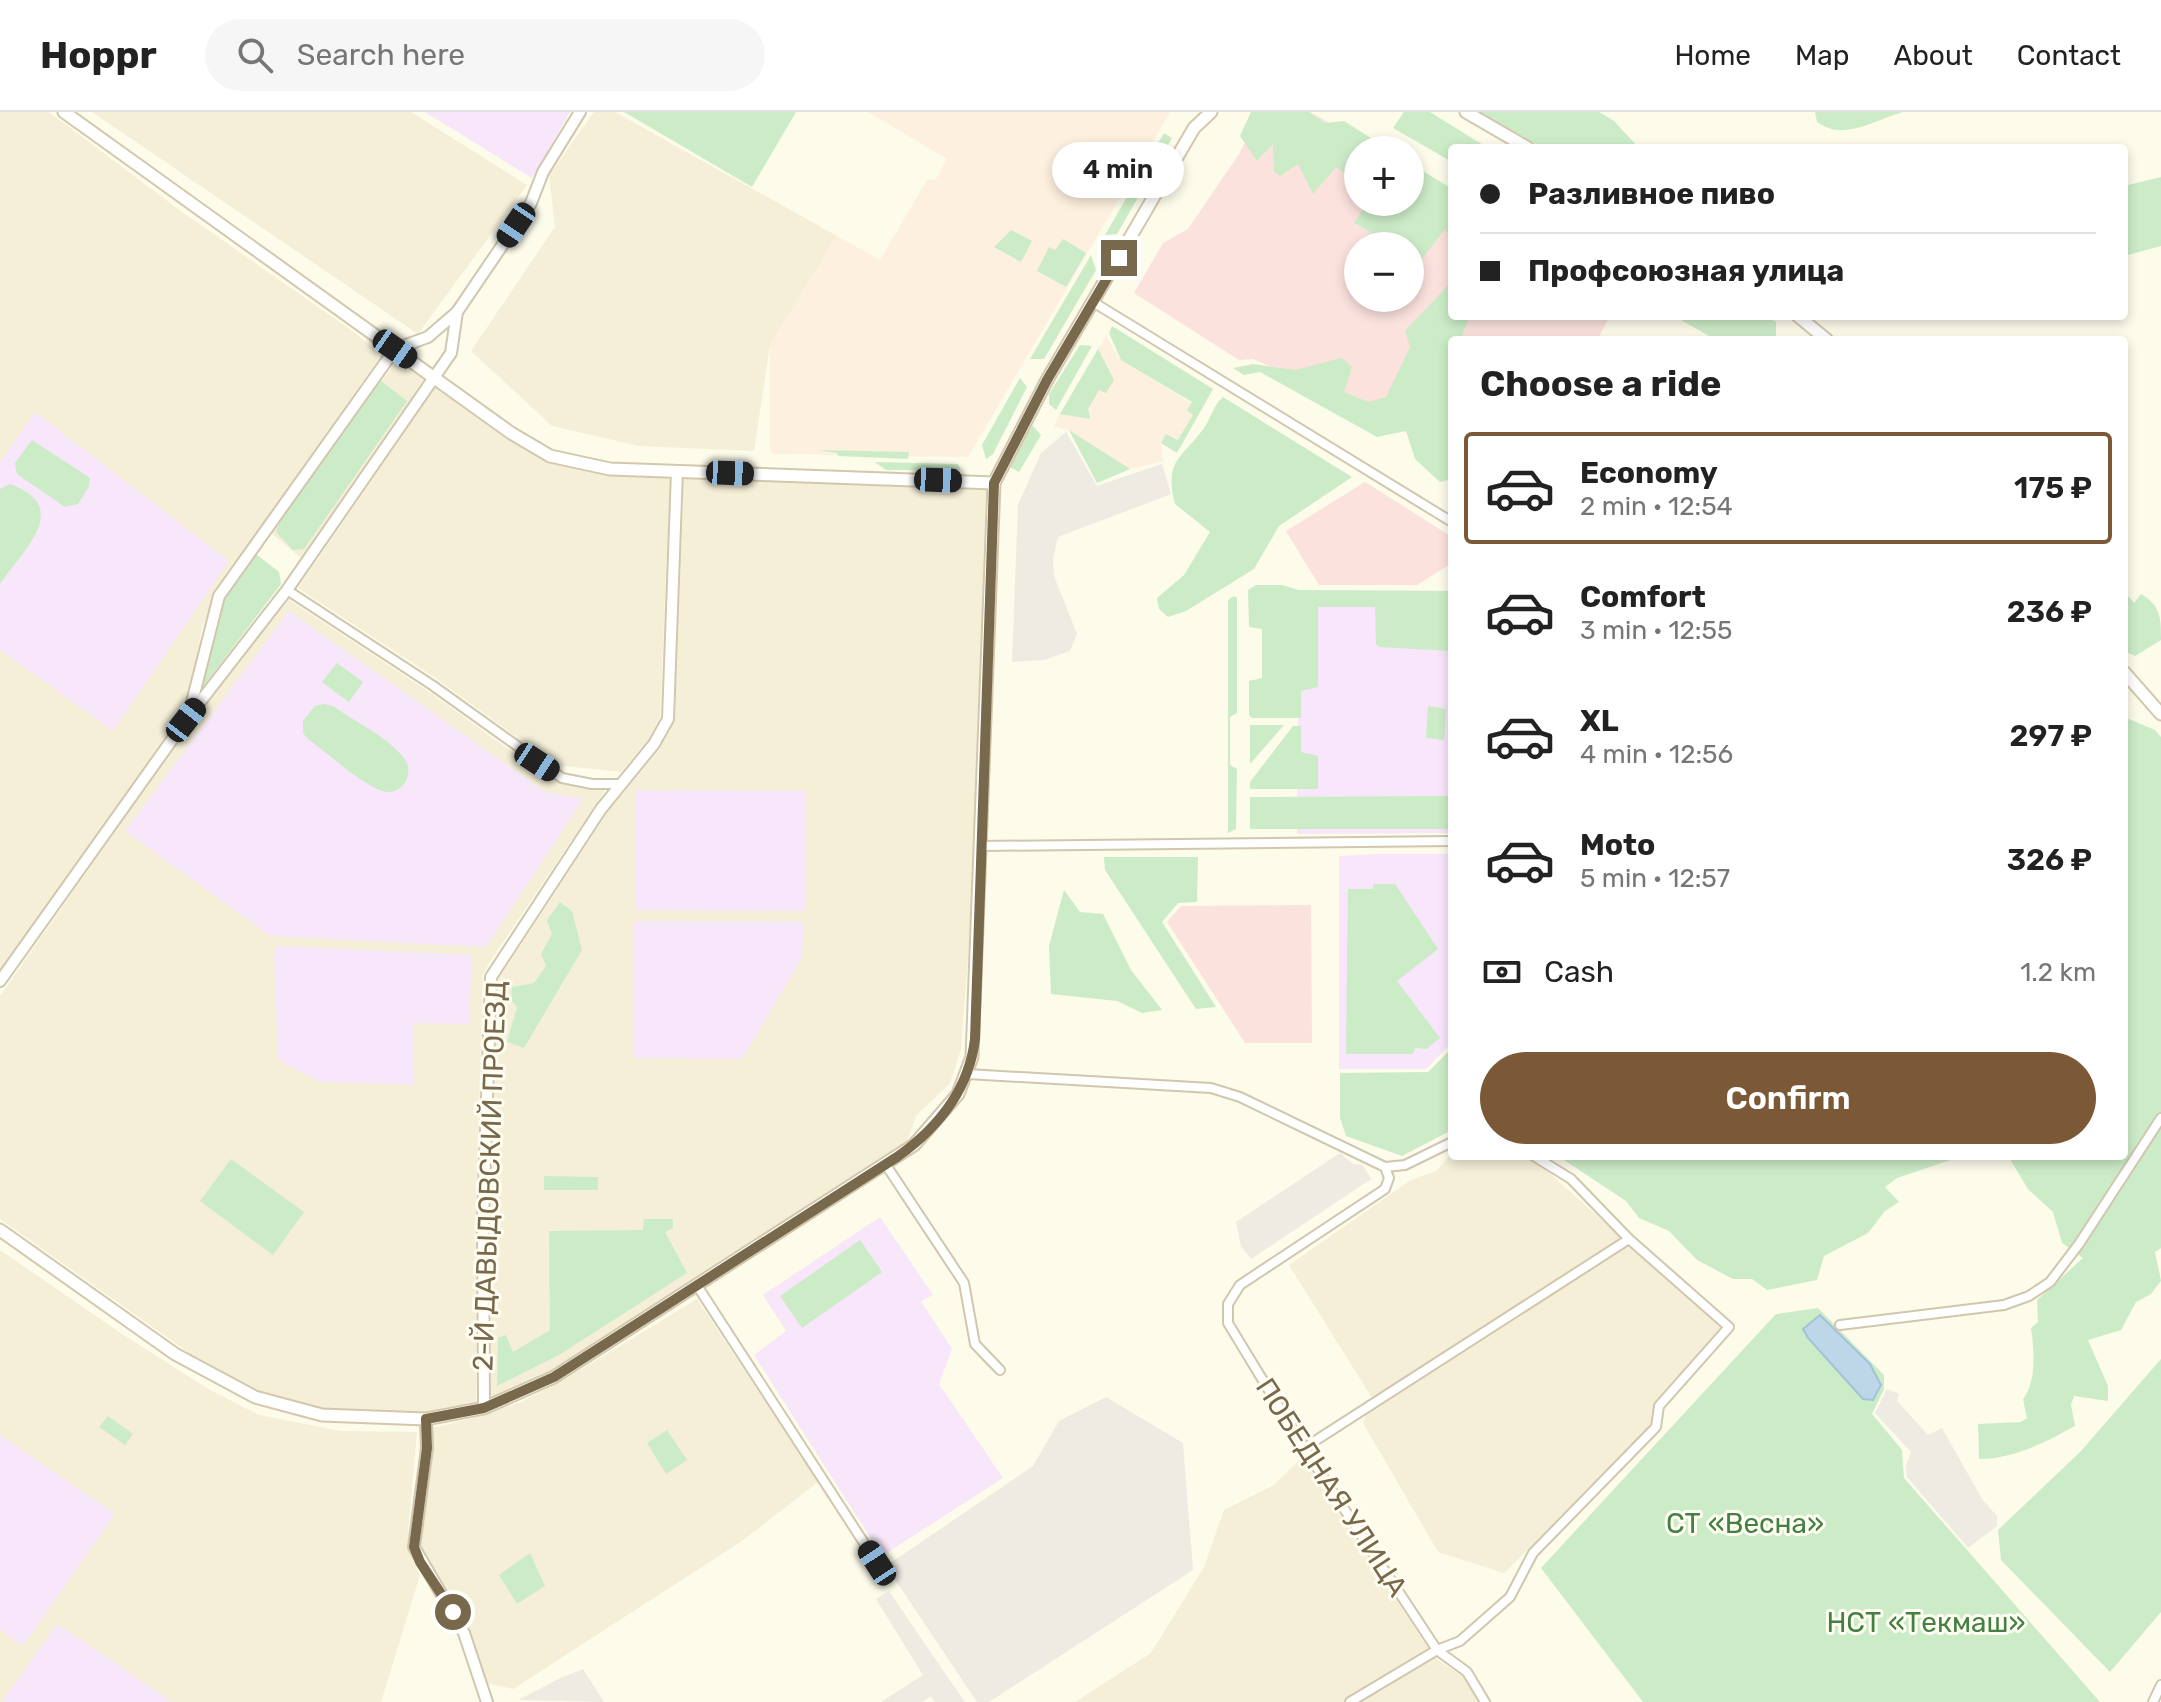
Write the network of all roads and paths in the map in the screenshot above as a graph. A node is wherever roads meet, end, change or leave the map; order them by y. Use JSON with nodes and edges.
{"nodes":[{"id":1,"x":64,"y":112,"type":"edge"},
{"id":2,"x":580,"y":112,"type":"edge"},
{"id":3,"x":1198,"y":112,"type":"edge"},
{"id":4,"x":1211,"y":112,"type":"edge"},
{"id":5,"x":1466,"y":112,"type":"edge"},
{"id":6,"x":1194,"y":128,"type":"junction"},
{"id":7,"x":1521,"y":144,"type":"edge"},
{"id":8,"x":1093,"y":302,"type":"junction"},
{"id":9,"x":457,"y":312,"type":"junction"},
{"id":10,"x":1803,"y":320,"type":"edge"},
{"id":11,"x":1822,"y":336,"type":"edge"},
{"id":12,"x":395,"y":349,"type":"junction"},
{"id":13,"x":434,"y":377,"type":"junction"},
{"id":14,"x":677,"y":471,"type":"junction"},
{"id":15,"x":994,"y":483,"type":"junction"},
{"id":16,"x":1448,"y":520,"type":"edge"},
{"id":17,"x":287,"y":590,"type":"junction"},
{"id":18,"x":2128,"y":677,"type":"edge"},
{"id":19,"x":2161,"y":714,"type":"edge"},
{"id":20,"x":186,"y":720,"type":"junction"},
{"id":21,"x":620,"y":784,"type":"junction"},
{"id":22,"x":1448,"y":841,"type":"edge"},
{"id":23,"x":981,"y":846,"type":"junction"},
{"id":24,"x":0,"y":981,"type":"edge"},
{"id":25,"x":967,"y":1074,"type":"junction"},
{"id":26,"x":2161,"y":1118,"type":"edge"},
{"id":27,"x":1448,"y":1144,"type":"edge"},
{"id":28,"x":1540,"y":1160,"type":"edge"},
{"id":29,"x":886,"y":1165,"type":"junction"},
{"id":30,"x":1385,"y":1167,"type":"junction"},
{"id":31,"x":0,"y":1230,"type":"edge"},
{"id":32,"x":1629,"y":1239,"type":"junction"},
{"id":33,"x":698,"y":1287,"type":"junction"},
{"id":34,"x":1840,"y":1325,"type":"dead end"},
{"id":35,"x":1000,"y":1370,"type":"dead end"},
{"id":36,"x":484,"y":1408,"type":"junction"},
{"id":37,"x":426,"y":1419,"type":"junction"},
{"id":38,"x":1304,"y":1448,"type":"junction"},
{"id":39,"x":877,"y":1563,"type":"dead end"},
{"id":40,"x":1437,"y":1650,"type":"junction"},
{"id":41,"x":2161,"y":1685,"type":"edge"},
{"id":42,"x":487,"y":1702,"type":"edge"},
{"id":43,"x":1350,"y":1702,"type":"edge"},
{"id":44,"x":1485,"y":1702,"type":"edge"},
{"id":45,"x":2153,"y":1702,"type":"edge"}],
"edges":[{"from":1,"to":12,"type":"main road"},
{"from":2,"to":9,"type":"street"},
{"from":3,"to":6,"type":"main road"},
{"from":4,"to":6,"type":"main road"},
{"from":5,"to":7,"type":"main road"},
{"from":6,"to":8,"type":"main road"},
{"from":8,"to":15,"type":"main road"},
{"from":8,"to":16,"type":"street"},
{"from":9,"to":12,"type":"street"},
{"from":9,"to":13,"type":"street"},
{"from":10,"to":11,"type":"main road"},
{"from":12,"to":13,"type":"main road"},
{"from":12,"to":20,"type":"street"},
{"from":13,"to":14,"type":"main road"},
{"from":13,"to":17,"type":"street"},
{"from":14,"to":15,"type":"main road"},
{"from":14,"to":21,"type":"street","name":"2-Й ДАВЫДОВСКИЙ ПРОЕЗД"},
{"from":15,"to":23,"type":"main road"},
{"from":17,"to":20,"type":"street"},
{"from":17,"to":21,"type":"street"},
{"from":18,"to":19,"type":"main road"},
{"from":20,"to":24,"type":"street"},
{"from":21,"to":36,"type":"street","name":"2-Й ДАВЫДОВСКИЙ ПРОЕЗД"},
{"from":22,"to":23,"type":"street"},
{"from":23,"to":25,"type":"main road"},
{"from":25,"to":29,"type":"main road"},
{"from":25,"to":30,"type":"street"},
{"from":26,"to":34,"type":"street"},
{"from":27,"to":30,"type":"street"},
{"from":28,"to":32,"type":"street"},
{"from":29,"to":33,"type":"main road"},
{"from":29,"to":35,"type":"street"},
{"from":30,"to":38,"type":"street","name":"ПОБЕДНАЯ УЛИЦА"},
{"from":31,"to":37,"type":"main road"},
{"from":32,"to":38,"type":"street"},
{"from":32,"to":40,"type":"street"},
{"from":33,"to":36,"type":"main road"},
{"from":33,"to":39,"type":"street"},
{"from":36,"to":37,"type":"main road"},
{"from":37,"to":42,"type":"street"},
{"from":38,"to":40,"type":"street","name":"ПОБЕДНАЯ УЛИЦА"},
{"from":40,"to":43,"type":"street"},
{"from":40,"to":44,"type":"street","name":"ПОБЕДНАЯ УЛИЦА"},
{"from":41,"to":45,"type":"street"}]}
